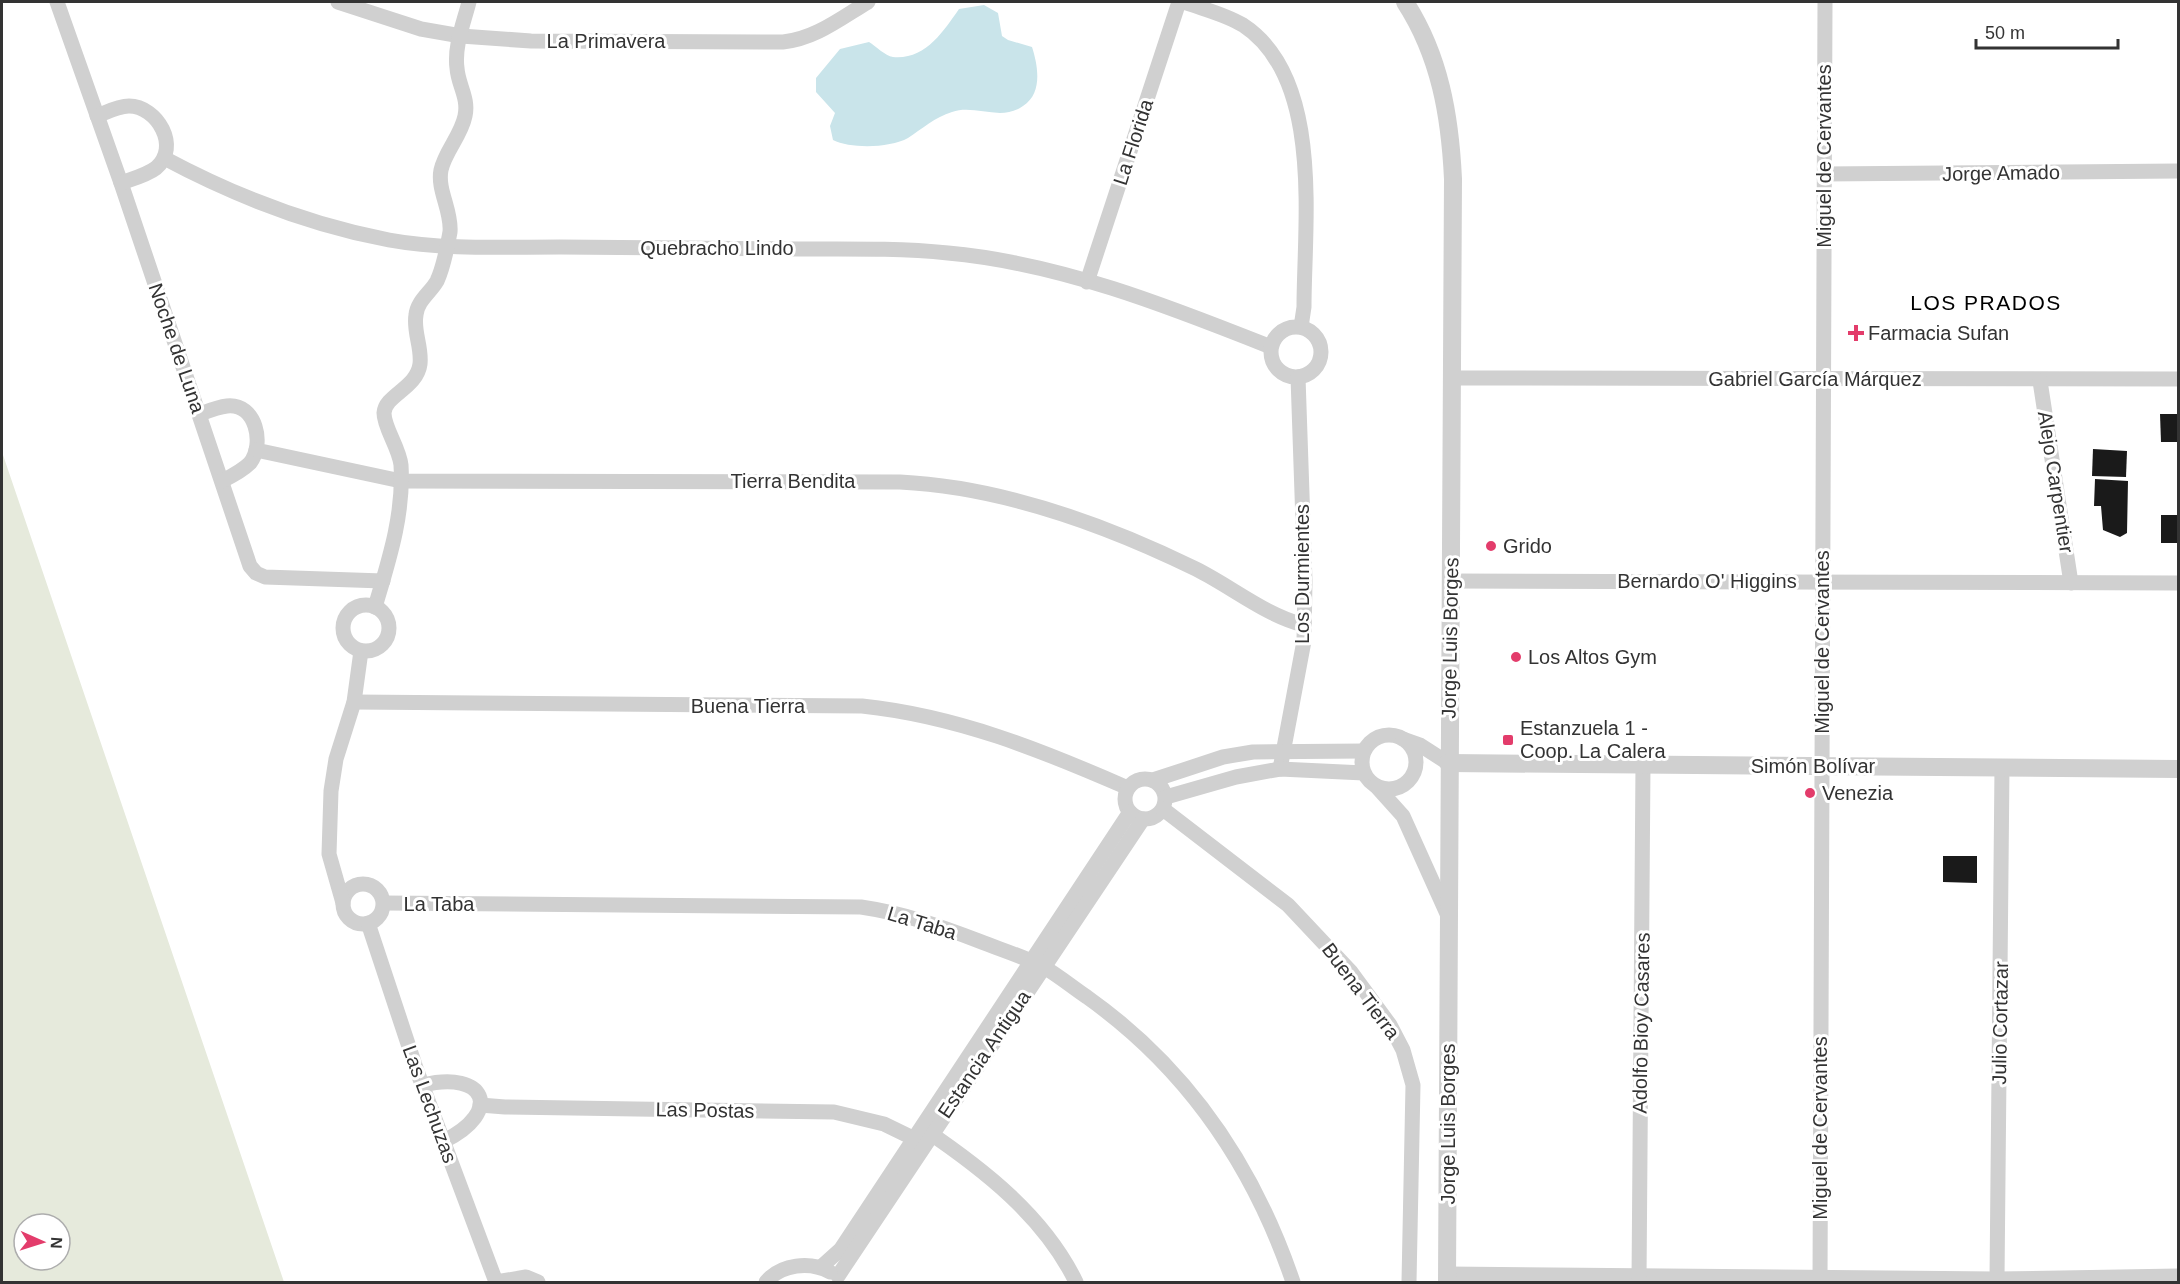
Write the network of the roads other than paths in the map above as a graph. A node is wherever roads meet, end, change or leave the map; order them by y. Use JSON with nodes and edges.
{"nodes":[{"id":1,"x":57,"y":2,"type":"edge"},
{"id":2,"x":338,"y":2,"type":"edge"},
{"id":3,"x":470,"y":2,"type":"edge"},
{"id":4,"x":868,"y":2,"type":"edge"},
{"id":5,"x":1179,"y":2,"type":"edge"},
{"id":6,"x":1184,"y":2,"type":"edge"},
{"id":7,"x":1405,"y":2,"type":"edge"},
{"id":8,"x":1825,"y":2,"type":"edge"},
{"id":9,"x":460,"y":36,"type":"junction"},
{"id":10,"x":97,"y":116,"type":"junction"},
{"id":11,"x":164,"y":158,"type":"junction"},
{"id":12,"x":2178,"y":171,"type":"edge"},
{"id":13,"x":1824,"y":174,"type":"junction"},
{"id":14,"x":121,"y":183,"type":"junction"},
{"id":15,"x":447,"y":246,"type":"junction"},
{"id":16,"x":1087,"y":282,"type":"junction"},
{"id":17,"x":1301,"y":327,"type":"junction"},
{"id":18,"x":1271,"y":347,"type":"junction"},
{"id":19,"x":1298,"y":377,"type":"junction"},
{"id":20,"x":1452,"y":378,"type":"junction"},
{"id":21,"x":1823,"y":378,"type":"junction"},
{"id":22,"x":2178,"y":379,"type":"edge"},
{"id":23,"x":2040,"y":381,"type":"junction"},
{"id":24,"x":200,"y":414,"type":"junction"},
{"id":25,"x":256,"y":450,"type":"junction"},
{"id":26,"x":222,"y":481,"type":"junction"},
{"id":27,"x":401,"y":481,"type":"junction"},
{"id":28,"x":383,"y":581,"type":"junction"},
{"id":29,"x":1452,"y":581,"type":"junction"},
{"id":30,"x":1822,"y":581,"type":"junction"},
{"id":31,"x":2071,"y":583,"type":"junction"},
{"id":32,"x":2178,"y":583,"type":"edge"},
{"id":33,"x":375,"y":607,"type":"junction"},
{"id":34,"x":1304,"y":625,"type":"junction"},
{"id":35,"x":361,"y":651,"type":"junction"},
{"id":36,"x":354,"y":702,"type":"junction"},
{"id":37,"x":1403,"y":739,"type":"junction"},
{"id":38,"x":1284,"y":750,"type":"junction"},
{"id":39,"x":1364,"y":751,"type":"junction"},
{"id":40,"x":1448,"y":763,"type":"junction"},
{"id":41,"x":1643,"y":764,"type":"junction"},
{"id":42,"x":1822,"y":766,"type":"junction"},
{"id":43,"x":2002,"y":767,"type":"junction"},
{"id":44,"x":1280,"y":769,"type":"junction"},
{"id":45,"x":1415,"y":769,"type":"junction"},
{"id":46,"x":2178,"y":769,"type":"edge"},
{"id":47,"x":1364,"y":773,"type":"junction"},
{"id":48,"x":1153,"y":780,"type":"junction"},
{"id":49,"x":1376,"y":786,"type":"junction"},
{"id":50,"x":1128,"y":788,"type":"junction"},
{"id":51,"x":1164,"y":803,"type":"junction"},
{"id":52,"x":1136,"y":816,"type":"junction"},
{"id":53,"x":331,"y":868,"type":"junction"},
{"id":54,"x":362,"y":883,"type":"junction"},
{"id":55,"x":343,"y":903,"type":"junction"},
{"id":56,"x":384,"y":903,"type":"junction"},
{"id":57,"x":1448,"y":917,"type":"junction"},
{"id":58,"x":368,"y":923,"type":"junction"},
{"id":59,"x":1038,"y":964,"type":"junction"},
{"id":60,"x":423,"y":1085,"type":"junction"},
{"id":61,"x":480,"y":1105,"type":"junction"},
{"id":62,"x":923,"y":1136,"type":"junction"},
{"id":63,"x":444,"y":1141,"type":"junction"},
{"id":64,"x":821,"y":1267,"type":"junction"},
{"id":65,"x":2178,"y":1276,"type":"edge"},
{"id":66,"x":1447,"y":1278,"type":"edge"},
{"id":67,"x":839,"y":1279,"type":"edge"},
{"id":68,"x":1997,"y":1279,"type":"junction"},
{"id":69,"x":1639,"y":1280,"type":"edge"},
{"id":70,"x":1820,"y":1280,"type":"edge"},
{"id":71,"x":496,"y":1282,"type":"edge"},
{"id":72,"x":538,"y":1282,"type":"edge"},
{"id":73,"x":766,"y":1282,"type":"edge"},
{"id":74,"x":1076,"y":1282,"type":"edge"},
{"id":75,"x":1293,"y":1282,"type":"edge"},
{"id":76,"x":1409,"y":1282,"type":"edge"}],
"edges":[{"from":1,"to":10,"type":"street","name":"Noche de Luna"},
{"from":2,"to":9,"type":"street","name":"La Primavera"},
{"from":3,"to":9,"type":"street"},
{"from":4,"to":9,"type":"street","name":"La Primavera"},
{"from":5,"to":16,"type":"street","name":"La Florida"},
{"from":6,"to":17,"type":"street"},
{"from":7,"to":20,"type":"street","name":"Jorge Luis Borges"},
{"from":8,"to":13,"type":"street","name":"Miguel de Cervantes"},
{"from":9,"to":15,"type":"street"},
{"from":10,"to":11,"type":"street"},
{"from":10,"to":14,"type":"street","name":"Noche de Luna"},
{"from":11,"to":14,"type":"street"},
{"from":11,"to":15,"type":"street","name":"Quebracho Lindo"},
{"from":12,"to":13,"type":"street","name":"Jorge Amado"},
{"from":13,"to":21,"type":"street","name":"Miguel de Cervantes"},
{"from":14,"to":24,"type":"street","name":"Noche de Luna"},
{"from":15,"to":16,"type":"street","name":"Quebracho Lindo"},
{"from":15,"to":27,"type":"street"},
{"from":16,"to":18,"type":"street","name":"Quebracho Lindo"},
{"from":17,"to":18,"type":"street"},
{"from":17,"to":19,"type":"street"},
{"from":18,"to":19,"type":"street"},
{"from":19,"to":34,"type":"street","name":"Los Durmientes"},
{"from":20,"to":21,"type":"street","name":"Gabriel García Márquez"},
{"from":20,"to":29,"type":"street","name":"Jorge Luis Borges"},
{"from":21,"to":23,"type":"street","name":"Gabriel García Márquez"},
{"from":21,"to":30,"type":"street","name":"Miguel de Cervantes"},
{"from":22,"to":23,"type":"street","name":"Gabriel García Márquez"},
{"from":23,"to":31,"type":"street","name":"Alejo Carpentier"},
{"from":24,"to":25,"type":"street"},
{"from":24,"to":26,"type":"street","name":"Noche de Luna"},
{"from":25,"to":26,"type":"street"},
{"from":25,"to":27,"type":"street","name":"Tierra Bendita"},
{"from":26,"to":28,"type":"street","name":"Noche de Luna"},
{"from":27,"to":28,"type":"street"},
{"from":27,"to":34,"type":"street","name":"Tierra Bendita"},
{"from":28,"to":33,"type":"street"},
{"from":29,"to":30,"type":"street","name":"Bernardo O' Higgins"},
{"from":29,"to":40,"type":"street","name":"Jorge Luis Borges"},
{"from":30,"to":31,"type":"street","name":"Bernardo O' Higgins"},
{"from":30,"to":42,"type":"street","name":"Miguel de Cervantes"},
{"from":31,"to":32,"type":"street","name":"Bernardo O' Higgins"},
{"from":33,"to":35,"type":"street"},
{"from":33,"to":35,"type":"street"},
{"from":34,"to":38,"type":"street","name":"Los Durmientes"},
{"from":35,"to":36,"type":"street"},
{"from":36,"to":50,"type":"street","name":"Buena Tierra"},
{"from":36,"to":53,"type":"street"},
{"from":37,"to":39,"type":"street"},
{"from":37,"to":40,"type":"street"},
{"from":37,"to":45,"type":"street"},
{"from":38,"to":39,"type":"street"},
{"from":38,"to":44,"type":"street","name":"Los Durmientes"},
{"from":38,"to":48,"type":"street"},
{"from":39,"to":47,"type":"street"},
{"from":40,"to":41,"type":"street","name":"Simón Bolívar"},
{"from":40,"to":45,"type":"street","name":"Simón Bolívar"},
{"from":40,"to":57,"type":"street","name":"Jorge Luis Borges"},
{"from":41,"to":42,"type":"street","name":"Simón Bolívar"},
{"from":41,"to":69,"type":"street","name":"Adolfo Bioy Casares"},
{"from":42,"to":43,"type":"street","name":"Simón Bolívar"},
{"from":42,"to":70,"type":"street","name":"Miguel de Cervantes"},
{"from":43,"to":46,"type":"street","name":"Simón Bolívar"},
{"from":43,"to":68,"type":"street","name":"Julio Cortazar"},
{"from":44,"to":47,"type":"street"},
{"from":44,"to":51,"type":"street"},
{"from":45,"to":49,"type":"street"},
{"from":47,"to":49,"type":"street"},
{"from":48,"to":50,"type":"street"},
{"from":48,"to":51,"type":"street"},
{"from":49,"to":57,"type":"street"},
{"from":50,"to":52,"type":"street"},
{"from":51,"to":52,"type":"street"},
{"from":51,"to":76,"type":"street","name":"Buena Tierra"},
{"from":52,"to":59,"type":"street","name":"Estancia Antigua"},
{"from":53,"to":54,"type":"street"},
{"from":53,"to":55,"type":"street"},
{"from":54,"to":55,"type":"street"},
{"from":54,"to":56,"type":"street","name":"La Taba"},
{"from":55,"to":58,"type":"street"},
{"from":56,"to":58,"type":"street","name":"La Taba"},
{"from":56,"to":59,"type":"street","name":"La Taba"},
{"from":57,"to":66,"type":"street","name":"Jorge Luis Borges"},
{"from":58,"to":60,"type":"street","name":"Las Lechuzas"},
{"from":59,"to":62,"type":"street","name":"Estancia Antigua"},
{"from":59,"to":75,"type":"street","name":"La Taba"},
{"from":60,"to":61,"type":"street"},
{"from":60,"to":63,"type":"street","name":"Las Lechuzas"},
{"from":61,"to":62,"type":"street","name":"Las Postas"},
{"from":61,"to":63,"type":"street"},
{"from":62,"to":64,"type":"street","name":"Estancia Antigua"},
{"from":62,"to":67,"type":"street","name":"Estancia Antigua"},
{"from":62,"to":74,"type":"street","name":"Las Postas"},
{"from":63,"to":71,"type":"street","name":"Las Lechuzas"},
{"from":64,"to":67,"type":"street","name":"Estancia Antigua"},
{"from":64,"to":73,"type":"street"},
{"from":65,"to":68,"type":"street"},
{"from":66,"to":69,"type":"street"},
{"from":68,"to":70,"type":"street"},
{"from":69,"to":70,"type":"street"},
{"from":71,"to":72,"type":"street"}]}
